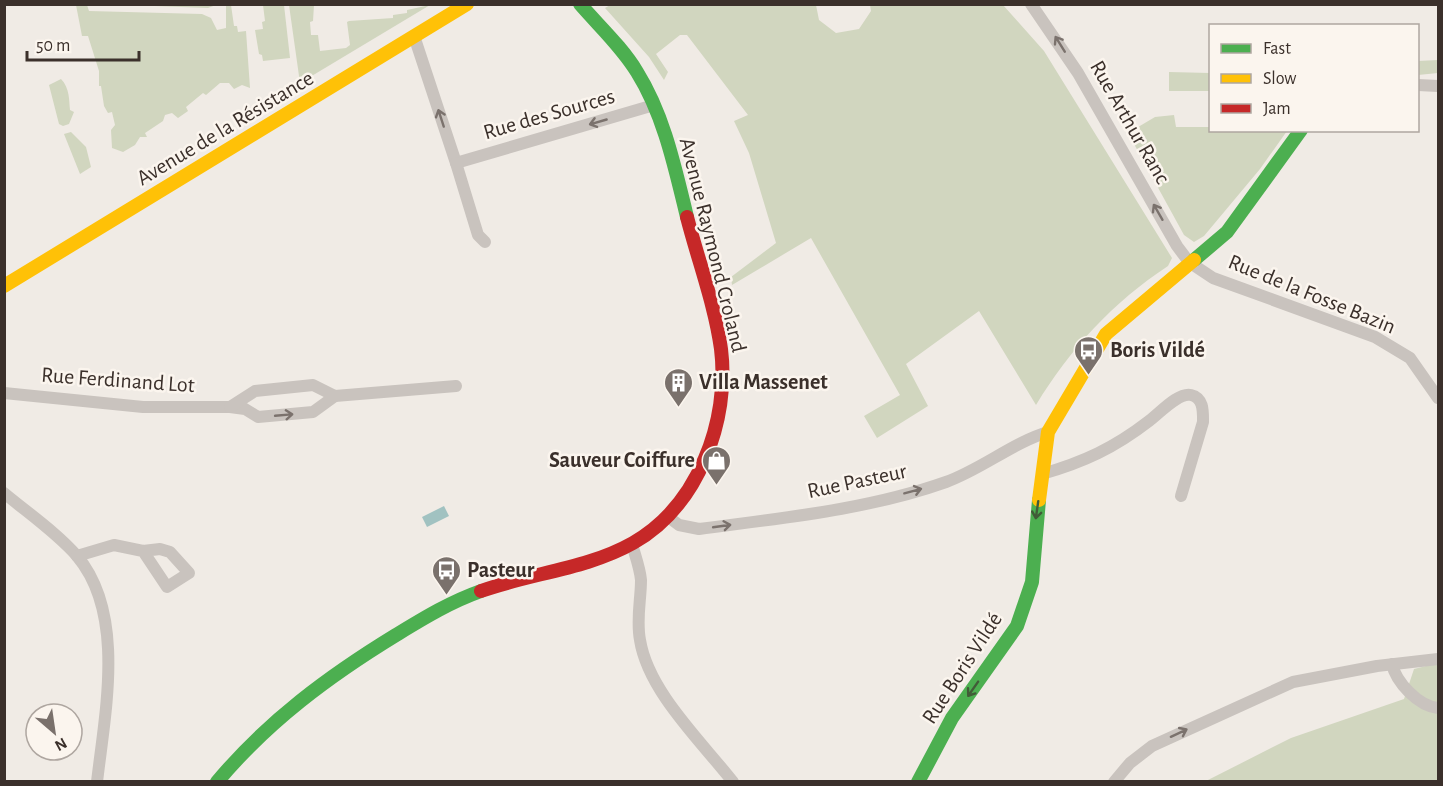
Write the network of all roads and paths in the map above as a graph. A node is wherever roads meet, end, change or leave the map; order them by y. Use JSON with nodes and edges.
{"nodes":[{"id":1,"x":467,"y":4,"type":"edge"},
{"id":2,"x":580,"y":4,"type":"edge"},
{"id":3,"x":1031,"y":4,"type":"edge"},
{"id":4,"x":415,"y":39,"type":"junction"},
{"id":5,"x":1419,"y":85,"type":"edge"},
{"id":6,"x":1438,"y":86,"type":"edge"},
{"id":7,"x":654,"y":105,"type":"junction"},
{"id":8,"x":1300,"y":132,"type":"edge"},
{"id":9,"x":456,"y":163,"type":"junction"},
{"id":10,"x":485,"y":242,"type":"dead end"},
{"id":11,"x":1189,"y":262,"type":"junction"},
{"id":12,"x":4,"y":286,"type":"edge"},
{"id":13,"x":456,"y":386,"type":"dead end"},
{"id":14,"x":4,"y":393,"type":"edge"},
{"id":15,"x":335,"y":396,"type":"junction"},
{"id":16,"x":1438,"y":398,"type":"edge"},
{"id":17,"x":230,"y":407,"type":"junction"},
{"id":18,"x":1048,"y":432,"type":"junction"},
{"id":19,"x":1042,"y":474,"type":"junction"},
{"id":20,"x":4,"y":493,"type":"edge"},
{"id":21,"x":1181,"y":496,"type":"dead end"},
{"id":22,"x":667,"y":516,"type":"junction"},
{"id":23,"x":632,"y":544,"type":"junction"},
{"id":24,"x":143,"y":551,"type":"dead end"},
{"id":25,"x":77,"y":556,"type":"junction"},
{"id":26,"x":1438,"y":659,"type":"edge"},
{"id":27,"x":1392,"y":664,"type":"junction"},
{"id":28,"x":1438,"y":708,"type":"edge"},
{"id":29,"x":97,"y":782,"type":"edge"},
{"id":30,"x":218,"y":782,"type":"edge"},
{"id":31,"x":733,"y":782,"type":"edge"},
{"id":32,"x":918,"y":782,"type":"edge"},
{"id":33,"x":1114,"y":782,"type":"edge"}],
"edges":[{"from":1,"to":4,"type":"main road","name":"Avenue de la Résistance"},
{"from":2,"to":7,"type":"main road","name":"Avenue Raymond Croland"},
{"from":11,"to":3,"type":"street","name":"Rue Arthur Ranc","one_way":true},
{"from":9,"to":4,"type":"street","one_way":true},
{"from":4,"to":12,"type":"main road","name":"Avenue de la Résistance"},
{"from":5,"to":6,"type":"street"},
{"from":7,"to":9,"type":"street","name":"Rue des Sources","one_way":true},
{"from":7,"to":22,"type":"main road","name":"Avenue Raymond Croland"},
{"from":8,"to":11,"type":"main road"},
{"from":9,"to":10,"type":"street"},
{"from":11,"to":16,"type":"street","name":"Rue de la Fosse Bazin"},
{"from":11,"to":18,"type":"main road"},
{"from":13,"to":15,"type":"street","name":"Rue Ferdinand Lot"},
{"from":14,"to":17,"type":"street","name":"Rue Ferdinand Lot"},
{"from":15,"to":17,"type":"street","name":"Rue Ferdinand Lot"},
{"from":17,"to":15,"type":"street","name":"Rue Ferdinand Lot","one_way":true},
{"from":18,"to":19,"type":"main road","name":"Rue Boris Vildé"},
{"from":22,"to":18,"type":"street","name":"Rue Pasteur","one_way":true},
{"from":19,"to":21,"type":"street"},
{"from":19,"to":32,"type":"main road","name":"Rue Boris Vildé","one_way":true},
{"from":20,"to":25,"type":"street"},
{"from":22,"to":23,"type":"main road","name":"Avenue Raymond Croland"},
{"from":23,"to":30,"type":"main road","name":"Avenue Raymond Croland"},
{"from":23,"to":31,"type":"street"},
{"from":24,"to":25,"type":"street"},
{"from":25,"to":29,"type":"street"},
{"from":26,"to":27,"type":"street"},
{"from":27,"to":28,"type":"street"},
{"from":33,"to":27,"type":"street","one_way":true}]}
